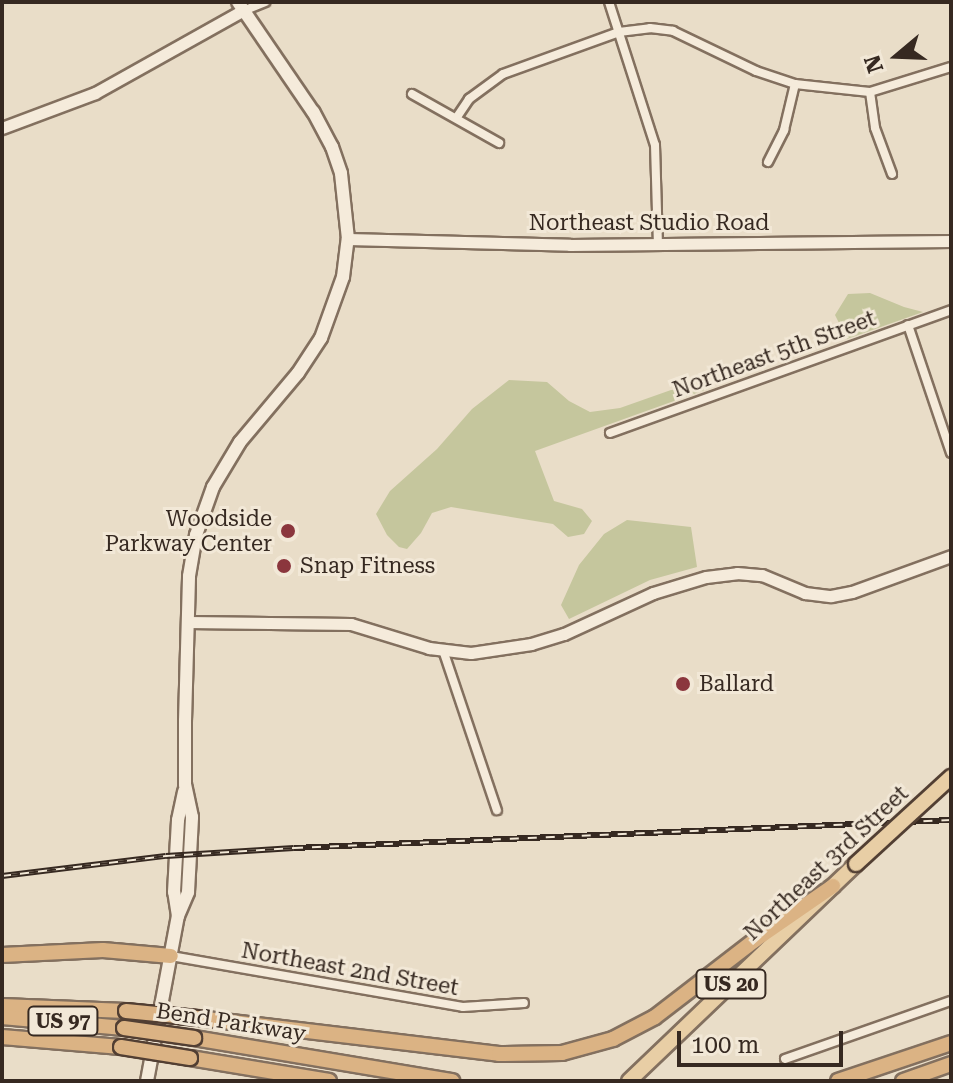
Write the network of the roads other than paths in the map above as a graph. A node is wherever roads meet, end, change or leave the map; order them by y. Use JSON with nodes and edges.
{"nodes":[{"id":1,"x":265,"y":2,"type":"edge"},
{"id":2,"x":609,"y":2,"type":"edge"},
{"id":3,"x":240,"y":6,"type":"edge"},
{"id":4,"x":619,"y":32,"type":"junction"},
{"id":5,"x":951,"y":67,"type":"edge"},
{"id":6,"x":795,"y":84,"type":"junction"},
{"id":7,"x":870,"y":92,"type":"junction"},
{"id":8,"x":412,"y":94,"type":"dead end"},
{"id":9,"x":457,"y":117,"type":"junction"},
{"id":10,"x":2,"y":128,"type":"edge"},
{"id":11,"x":499,"y":143,"type":"dead end"},
{"id":12,"x":768,"y":162,"type":"dead end"},
{"id":13,"x":892,"y":174,"type":"dead end"},
{"id":14,"x":348,"y":239,"type":"junction"},
{"id":15,"x":951,"y":241,"type":"edge"},
{"id":16,"x":658,"y":244,"type":"junction"},
{"id":17,"x":951,"y":310,"type":"edge"},
{"id":18,"x":908,"y":325,"type":"junction"},
{"id":19,"x":610,"y":433,"type":"dead end"},
{"id":20,"x":951,"y":453,"type":"edge"},
{"id":21,"x":951,"y":556,"type":"edge"},
{"id":22,"x":188,"y":622,"type":"junction"},
{"id":23,"x":443,"y":650,"type":"junction"},
{"id":24,"x":951,"y":777,"type":"edge"},
{"id":25,"x":497,"y":810,"type":"dead end"},
{"id":26,"x":833,"y":886,"type":"junction"},
{"id":27,"x":2,"y":955,"type":"edge"},
{"id":28,"x":171,"y":956,"type":"junction"},
{"id":29,"x":951,"y":1001,"type":"edge"},
{"id":30,"x":524,"y":1003,"type":"dead end"},
{"id":31,"x":2,"y":1006,"type":"edge"},
{"id":32,"x":2,"y":1017,"type":"edge"},
{"id":33,"x":2,"y":1037,"type":"edge"},
{"id":34,"x":951,"y":1043,"type":"edge"},
{"id":35,"x":785,"y":1059,"type":"dead end"},
{"id":36,"x":951,"y":1064,"type":"edge"},
{"id":37,"x":147,"y":1081,"type":"edge"},
{"id":38,"x":329,"y":1081,"type":"edge"},
{"id":39,"x":452,"y":1081,"type":"edge"},
{"id":40,"x":629,"y":1081,"type":"edge"},
{"id":41,"x":838,"y":1081,"type":"edge"},
{"id":42,"x":903,"y":1081,"type":"edge"}],
"edges":[{"from":1,"to":3,"type":"street"},
{"from":2,"to":4,"type":"street"},
{"from":3,"to":10,"type":"street"},
{"from":3,"to":14,"type":"main road"},
{"from":4,"to":6,"type":"street"},
{"from":4,"to":9,"type":"street"},
{"from":4,"to":16,"type":"street"},
{"from":5,"to":7,"type":"street"},
{"from":6,"to":7,"type":"street"},
{"from":6,"to":12,"type":"street"},
{"from":7,"to":13,"type":"street"},
{"from":8,"to":9,"type":"street"},
{"from":9,"to":11,"type":"street"},
{"from":14,"to":16,"type":"street","name":"Northeast Studio Road"},
{"from":14,"to":22,"type":"main road"},
{"from":15,"to":16,"type":"street","name":"Northeast Studio Road"},
{"from":17,"to":18,"type":"street","name":"Northeast 5th Street"},
{"from":18,"to":19,"type":"street","name":"Northeast 5th Street"},
{"from":18,"to":20,"type":"street"},
{"from":21,"to":23,"type":"street"},
{"from":22,"to":23,"type":"street"},
{"from":22,"to":28,"type":"main road"},
{"from":23,"to":25,"type":"street"},
{"from":24,"to":26,"type":"main road","name":"Northeast 3rd Street","number":"US 20","bridge":true},
{"from":26,"to":31,"type":"highway","bridge":true},
{"from":26,"to":40,"type":"main road","name":"Northeast 3rd Street","number":"US 20"},
{"from":27,"to":28,"type":"highway"},
{"from":28,"to":30,"type":"street","name":"Northeast 2nd Street"},
{"from":28,"to":37,"type":"main road"},
{"from":29,"to":35,"type":"street"},
{"from":32,"to":39,"type":"highway","name":"Bend Parkway","number":"US 97","bridge":true},
{"from":33,"to":38,"type":"highway","name":"Bend Parkway","number":"US 97","bridge":true},
{"from":34,"to":41,"type":"highway"},
{"from":36,"to":42,"type":"highway"}]}
